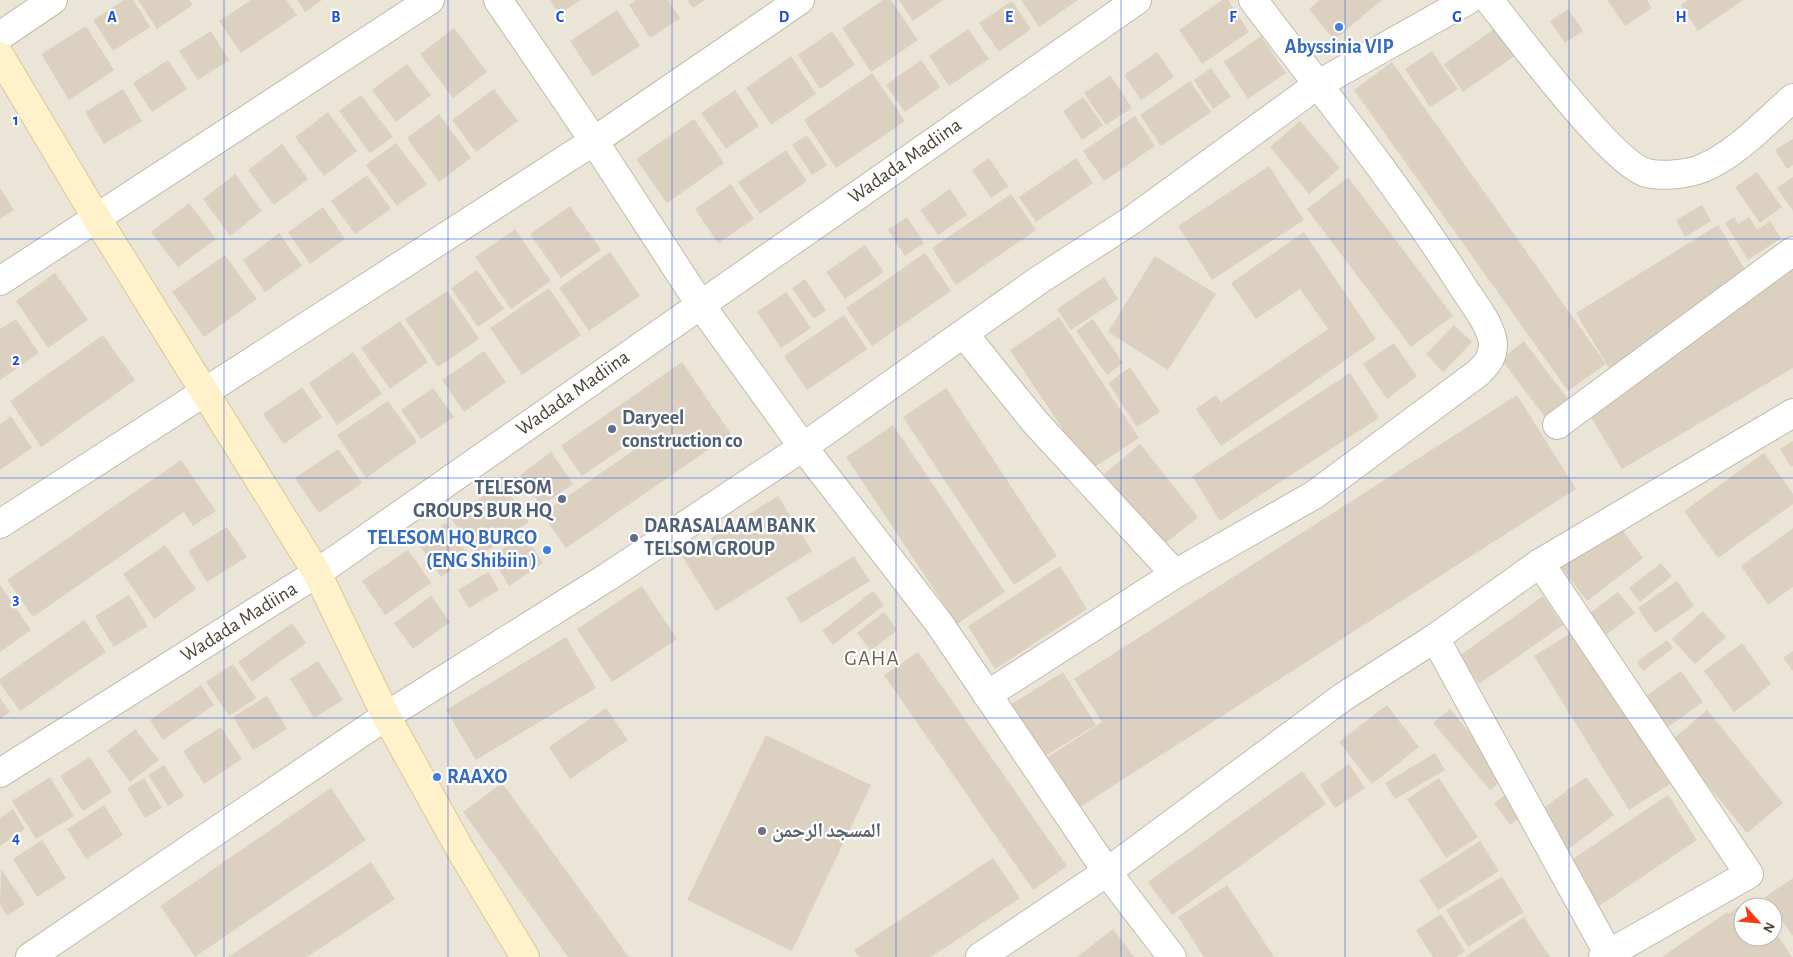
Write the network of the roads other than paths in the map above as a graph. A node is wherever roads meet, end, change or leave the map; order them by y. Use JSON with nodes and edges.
{"nodes":[{"id":1,"x":53,"y":0,"type":"edge"},
{"id":2,"x":430,"y":0,"type":"edge"},
{"id":3,"x":498,"y":0,"type":"edge"},
{"id":4,"x":800,"y":0,"type":"edge"},
{"id":5,"x":1136,"y":0,"type":"edge"},
{"id":6,"x":1253,"y":0,"type":"edge"},
{"id":7,"x":1468,"y":0,"type":"edge"},
{"id":8,"x":1489,"y":0,"type":"edge"},
{"id":9,"x":0,"y":36,"type":"edge"},
{"id":10,"x":0,"y":56,"type":"edge"},
{"id":11,"x":1317,"y":85,"type":"junction"},
{"id":12,"x":1793,"y":98,"type":"edge"},
{"id":13,"x":594,"y":141,"type":"junction"},
{"id":14,"x":96,"y":217,"type":"junction"},
{"id":15,"x":1793,"y":251,"type":"edge"},
{"id":16,"x":0,"y":281,"type":"edge"},
{"id":17,"x":700,"y":304,"type":"junction"},
{"id":18,"x":964,"y":334,"type":"junction"},
{"id":19,"x":206,"y":393,"type":"junction"},
{"id":20,"x":1793,"y":412,"type":"edge"},
{"id":21,"x":1557,"y":425,"type":"dead end"},
{"id":22,"x":803,"y":447,"type":"junction"},
{"id":23,"x":0,"y":524,"type":"edge"},
{"id":24,"x":1540,"y":563,"type":"junction"},
{"id":25,"x":317,"y":573,"type":"junction"},
{"id":26,"x":1175,"y":574,"type":"junction"},
{"id":27,"x":1434,"y":638,"type":"junction"},
{"id":28,"x":987,"y":695,"type":"junction"},
{"id":29,"x":386,"y":716,"type":"junction"},
{"id":30,"x":0,"y":773,"type":"edge"},
{"id":31,"x":1107,"y":872,"type":"junction"},
{"id":32,"x":1606,"y":955,"type":"edge"},
{"id":33,"x":30,"y":957,"type":"edge"},
{"id":34,"x":525,"y":957,"type":"edge"},
{"id":35,"x":980,"y":957,"type":"edge"},
{"id":36,"x":1172,"y":957,"type":"edge"}],
"edges":[{"from":1,"to":9,"type":"street"},
{"from":2,"to":14,"type":"street"},
{"from":3,"to":13,"type":"street"},
{"from":4,"to":13,"type":"street"},
{"from":5,"to":17,"type":"street","name":"Wadada Madiina"},
{"from":6,"to":11,"type":"street"},
{"from":7,"to":11,"type":"street"},
{"from":8,"to":12,"type":"street"},
{"from":10,"to":14,"type":"street"},
{"from":11,"to":18,"type":"street"},
{"from":11,"to":26,"type":"street"},
{"from":13,"to":17,"type":"street"},
{"from":13,"to":19,"type":"street"},
{"from":14,"to":16,"type":"street"},
{"from":14,"to":19,"type":"street"},
{"from":15,"to":21,"type":"street"},
{"from":17,"to":22,"type":"street"},
{"from":17,"to":25,"type":"street","name":"Wadada Madiina"},
{"from":18,"to":22,"type":"street"},
{"from":18,"to":26,"type":"street"},
{"from":19,"to":23,"type":"street"},
{"from":19,"to":25,"type":"street"},
{"from":20,"to":24,"type":"street"},
{"from":22,"to":28,"type":"street"},
{"from":22,"to":29,"type":"street"},
{"from":24,"to":27,"type":"street"},
{"from":24,"to":32,"type":"street"},
{"from":25,"to":29,"type":"street"},
{"from":25,"to":30,"type":"street","name":"Wadada Madiina"},
{"from":26,"to":28,"type":"street"},
{"from":27,"to":31,"type":"street"},
{"from":27,"to":32,"type":"street"},
{"from":28,"to":31,"type":"street"},
{"from":29,"to":33,"type":"street"},
{"from":29,"to":34,"type":"street"},
{"from":31,"to":35,"type":"street"},
{"from":31,"to":36,"type":"street"}]}
